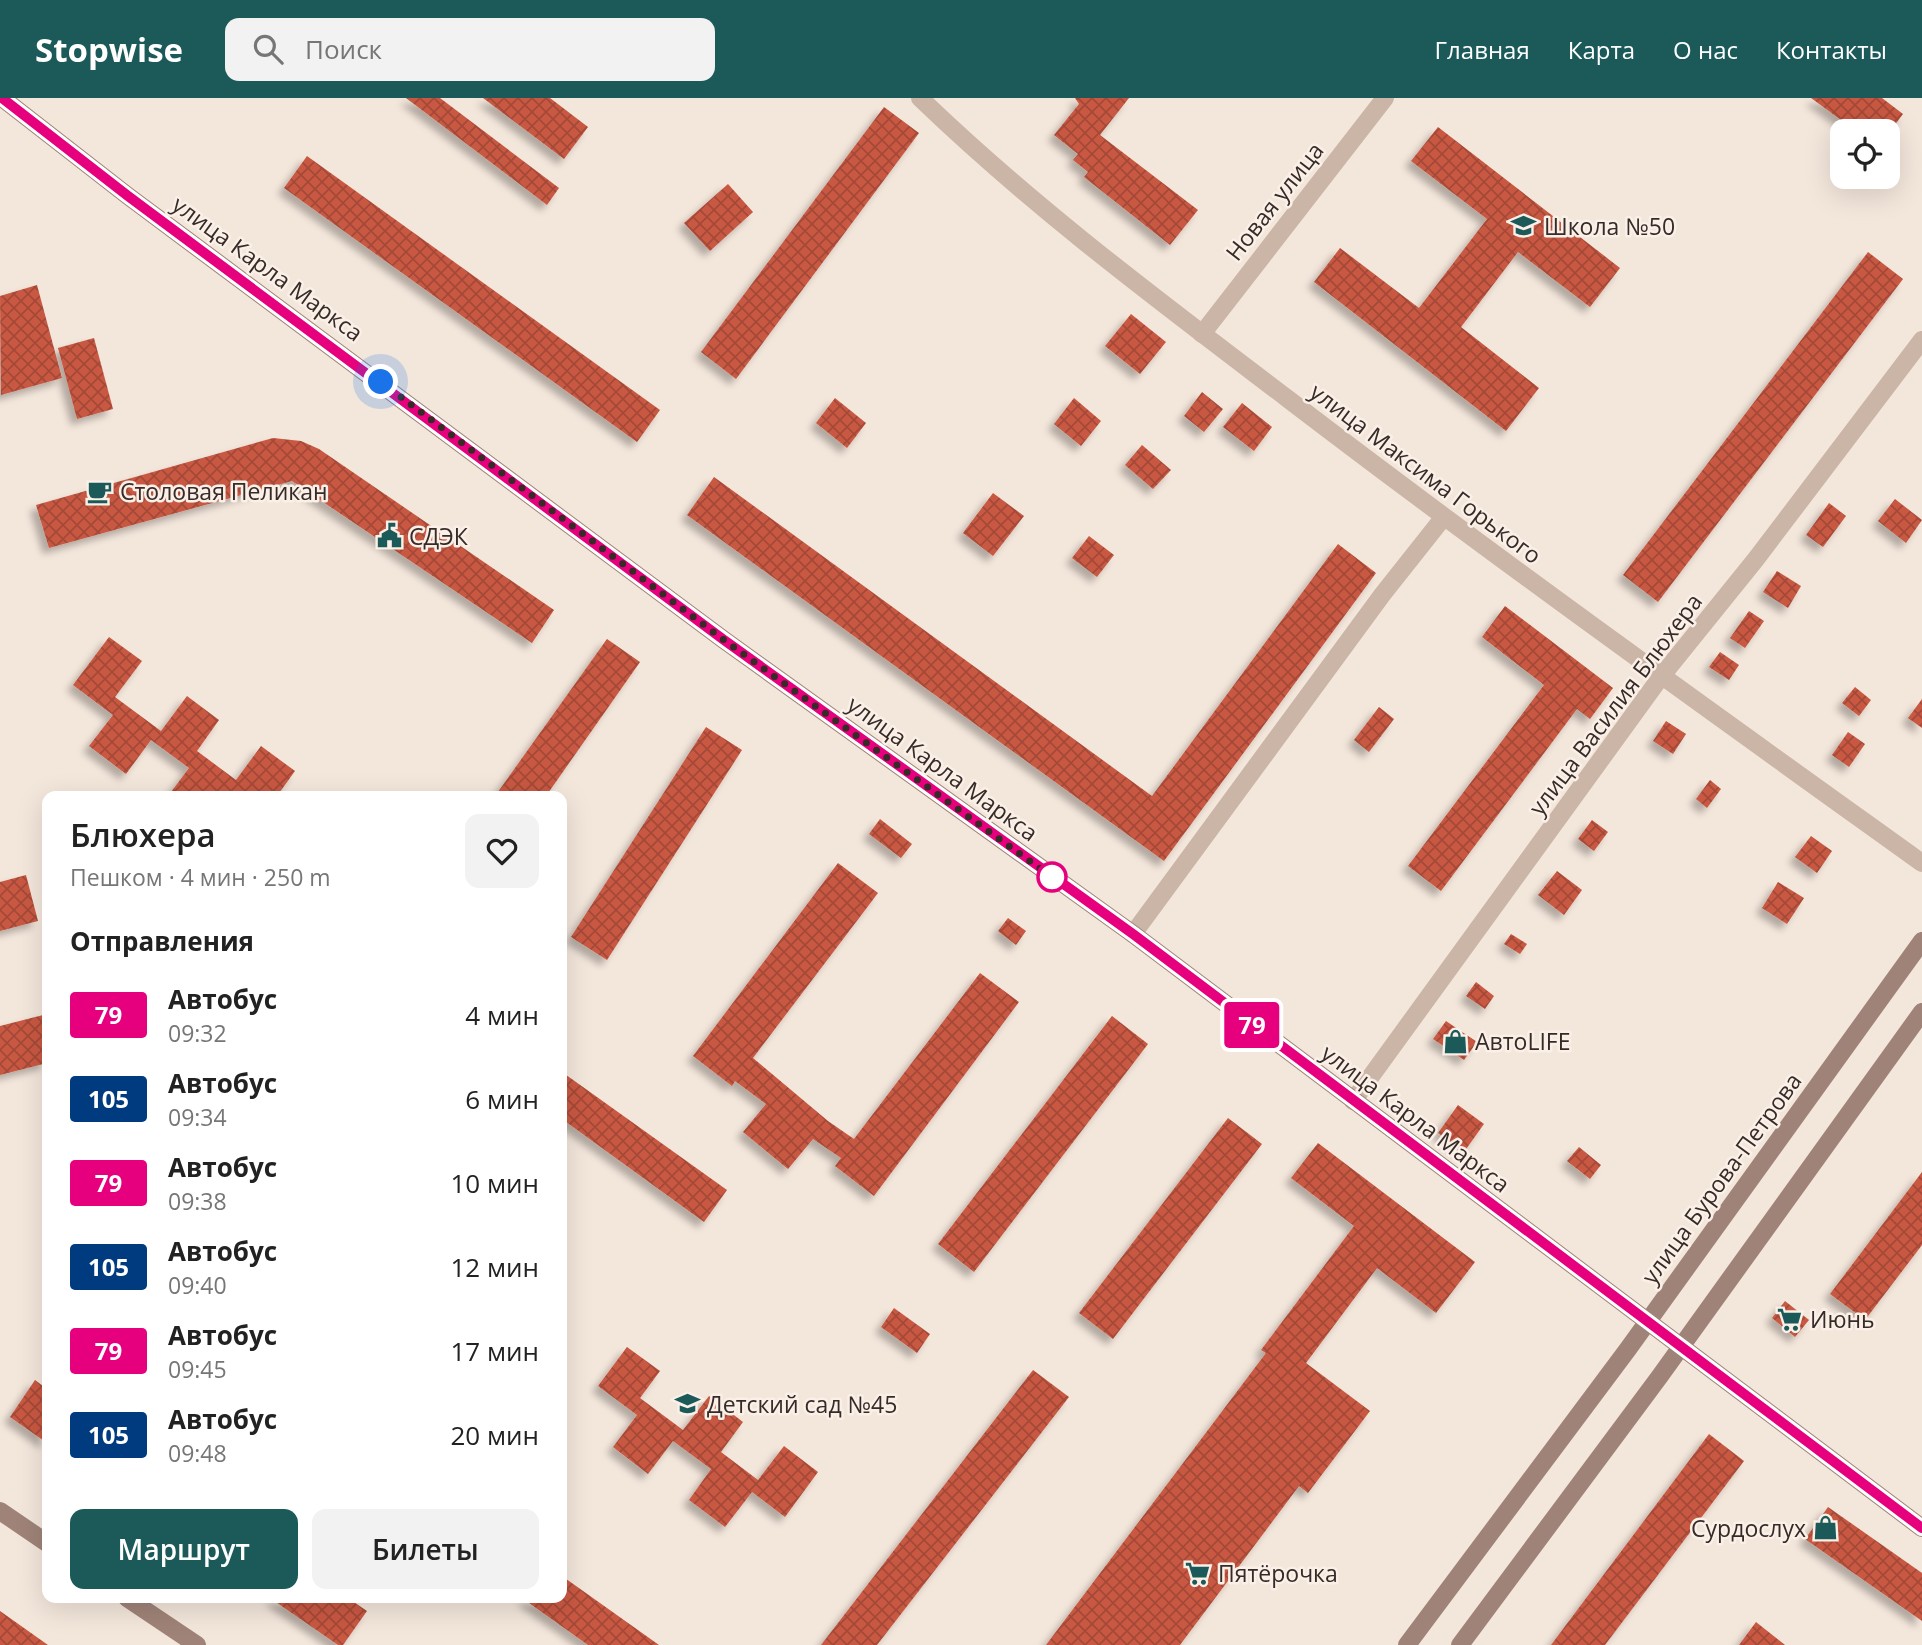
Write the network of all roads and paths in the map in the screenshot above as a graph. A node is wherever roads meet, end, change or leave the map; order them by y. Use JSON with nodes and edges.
{"nodes":[{"id":1,"x":2,"y":98,"type":"edge"},
{"id":2,"x":920,"y":98,"type":"edge"},
{"id":3,"x":1385,"y":98,"type":"edge"},
{"id":4,"x":1202,"y":334,"type":"junction"},
{"id":5,"x":1922,"y":340,"type":"edge"},
{"id":6,"x":1443,"y":517,"type":"junction"},
{"id":7,"x":1660,"y":678,"type":"junction"},
{"id":8,"x":1922,"y":863,"type":"edge"},
{"id":9,"x":1133,"y":934,"type":"junction"},
{"id":10,"x":1922,"y":941,"type":"edge"},
{"id":11,"x":1922,"y":1012,"type":"edge"},
{"id":12,"x":1353,"y":1101,"type":"junction"},
{"id":13,"x":1647,"y":1321,"type":"junction"},
{"id":14,"x":1679,"y":1348,"type":"junction"},
{"id":15,"x":0,"y":1511,"type":"edge"},
{"id":16,"x":1922,"y":1528,"type":"edge"},
{"id":17,"x":42,"y":1540,"type":"edge"},
{"id":18,"x":134,"y":1603,"type":"edge"},
{"id":19,"x":197,"y":1645,"type":"edge"},
{"id":20,"x":1407,"y":1645,"type":"edge"},
{"id":21,"x":1460,"y":1645,"type":"edge"}],
"edges":[{"from":1,"to":9,"type":"main road","name":"улица Карла Маркса"},
{"from":2,"to":4,"type":"street","name":"улица Максима Горького"},
{"from":3,"to":4,"type":"street","name":"Новая улица"},
{"from":4,"to":6,"type":"street","name":"улица Максима Горького"},
{"from":5,"to":7,"type":"street","name":"улица Василия Блюхера"},
{"from":6,"to":7,"type":"street","name":"улица Максима Горького"},
{"from":6,"to":9,"type":"street"},
{"from":7,"to":8,"type":"street","name":"улица Максима Горького"},
{"from":7,"to":12,"type":"street","name":"улица Василия Блюхера"},
{"from":9,"to":12,"type":"main road","name":"улица Карла Маркса"},
{"from":10,"to":13,"type":"main road","name":"улица Бурова-Петрова"},
{"from":11,"to":14,"type":"main road"},
{"from":12,"to":13,"type":"main road","name":"улица Карла Маркса"},
{"from":13,"to":14,"type":"main road","name":"улица Карла Маркса"},
{"from":13,"to":20,"type":"main road","name":"улица Бурова-Петрова"},
{"from":14,"to":16,"type":"main road","name":"улица Карла Маркса"},
{"from":14,"to":21,"type":"main road"},
{"from":15,"to":17,"type":"main road"},
{"from":18,"to":19,"type":"main road"}]}
